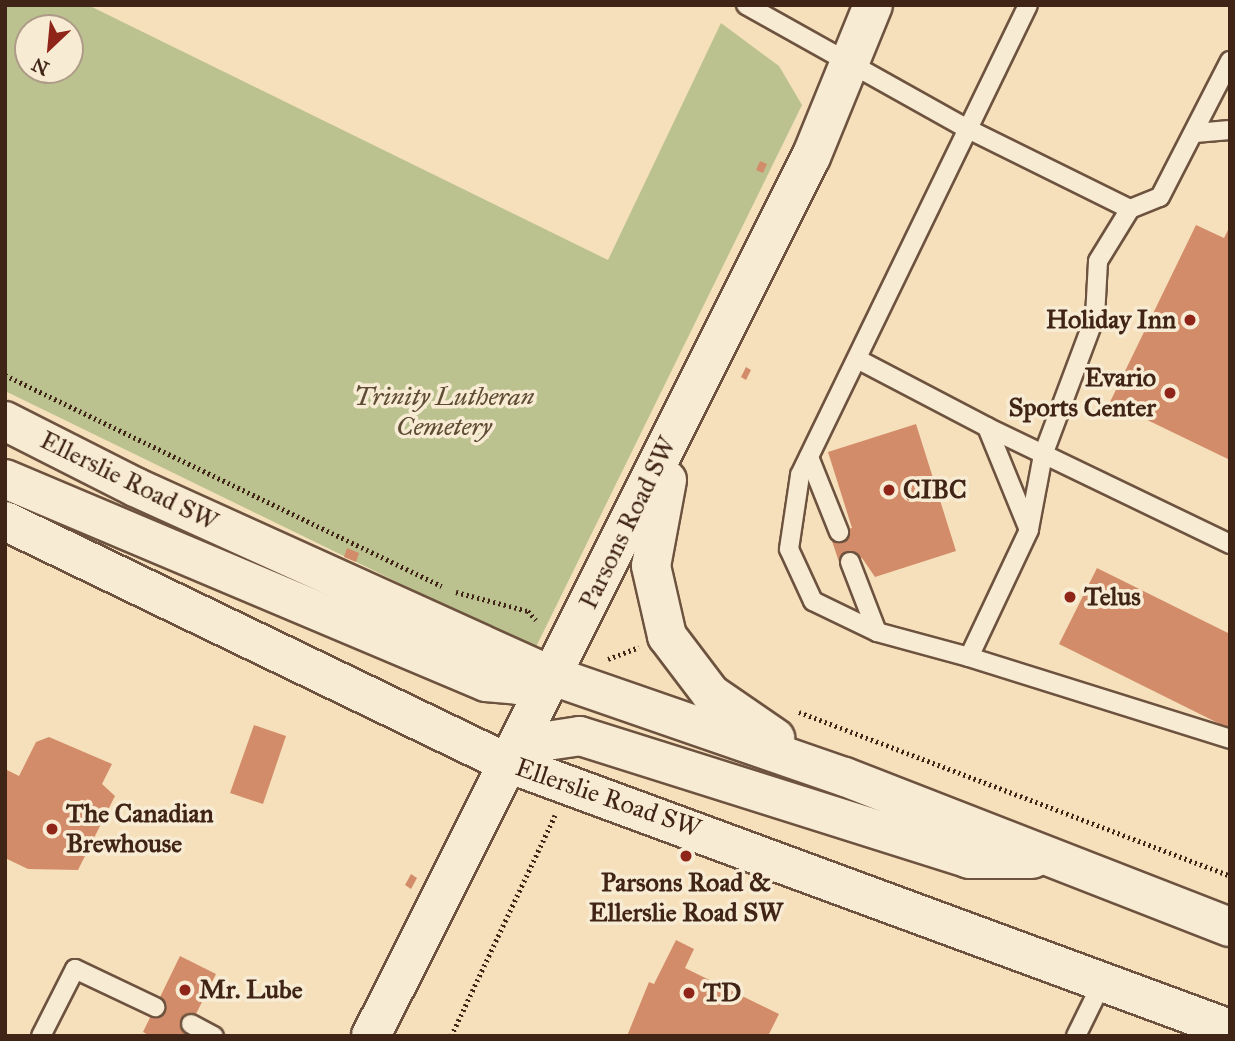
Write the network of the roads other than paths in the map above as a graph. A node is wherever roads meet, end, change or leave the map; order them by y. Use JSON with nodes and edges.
{"nodes":[{"id":1,"x":747,"y":5,"type":"edge"},
{"id":2,"x":873,"y":5,"type":"edge"},
{"id":3,"x":1028,"y":5,"type":"edge"},
{"id":4,"x":1230,"y":61,"type":"edge"},
{"id":5,"x":852,"y":62,"type":"junction"},
{"id":6,"x":970,"y":130,"type":"junction"},
{"id":7,"x":1230,"y":130,"type":"edge"},
{"id":8,"x":1195,"y":133,"type":"junction"},
{"id":9,"x":1130,"y":209,"type":"junction"},
{"id":10,"x":857,"y":359,"type":"junction"},
{"id":11,"x":685,"y":407,"type":"junction"},
{"id":12,"x":5,"y":421,"type":"edge"},
{"id":13,"x":987,"y":427,"type":"junction"},
{"id":14,"x":5,"y":449,"type":"edge"},
{"id":15,"x":1043,"y":455,"type":"junction"},
{"id":16,"x":809,"y":457,"type":"junction"},
{"id":17,"x":5,"y":479,"type":"edge"},
{"id":18,"x":135,"y":487,"type":"junction"},
{"id":19,"x":5,"y":521,"type":"edge"},
{"id":20,"x":1029,"y":530,"type":"junction"},
{"id":21,"x":839,"y":532,"type":"dead end"},
{"id":22,"x":1230,"y":544,"type":"edge"},
{"id":23,"x":850,"y":562,"type":"dead end"},
{"id":24,"x":877,"y":632,"type":"junction"},
{"id":25,"x":969,"y":657,"type":"junction"},
{"id":26,"x":550,"y":675,"type":"junction"},
{"id":27,"x":1230,"y":739,"type":"edge"},
{"id":28,"x":505,"y":762,"type":"junction"},
{"id":29,"x":845,"y":777,"type":"junction"},
{"id":30,"x":1059,"y":860,"type":"junction"},
{"id":31,"x":1230,"y":927,"type":"edge"},
{"id":32,"x":1104,"y":981,"type":"junction"},
{"id":33,"x":155,"y":1007,"type":"dead end"},
{"id":34,"x":191,"y":1024,"type":"dead end"},
{"id":35,"x":1230,"y":1029,"type":"edge"},
{"id":36,"x":41,"y":1036,"type":"edge"},
{"id":37,"x":214,"y":1036,"type":"edge"},
{"id":38,"x":370,"y":1036,"type":"edge"},
{"id":39,"x":1076,"y":1036,"type":"edge"}],
"edges":[{"from":1,"to":5,"type":"lane"},
{"from":2,"to":5,"type":"main road","name":"Parsons Road SW"},
{"from":3,"to":6,"type":"lane"},
{"from":4,"to":8,"type":"lane"},
{"from":5,"to":6,"type":"lane"},
{"from":5,"to":11,"type":"main road","name":"Parsons Road SW"},
{"from":6,"to":9,"type":"lane"},
{"from":6,"to":10,"type":"lane"},
{"from":7,"to":8,"type":"lane"},
{"from":8,"to":9,"type":"lane"},
{"from":9,"to":15,"type":"lane"},
{"from":10,"to":13,"type":"lane"},
{"from":10,"to":16,"type":"lane"},
{"from":11,"to":26,"type":"main road","name":"Parsons Road SW"},
{"from":11,"to":29,"type":"main road"},
{"from":12,"to":18,"type":"main road","name":"Ellerslie Road SW"},
{"from":13,"to":15,"type":"lane"},
{"from":13,"to":20,"type":"lane"},
{"from":14,"to":18,"type":"main road"},
{"from":15,"to":20,"type":"lane"},
{"from":15,"to":22,"type":"lane"},
{"from":16,"to":21,"type":"lane"},
{"from":16,"to":24,"type":"lane"},
{"from":17,"to":26,"type":"main road"},
{"from":18,"to":26,"type":"main road","name":"Ellerslie Road SW"},
{"from":19,"to":28,"type":"main road","name":"Ellerslie Road SW"},
{"from":20,"to":25,"type":"lane"},
{"from":23,"to":24,"type":"lane"},
{"from":24,"to":25,"type":"lane"},
{"from":25,"to":27,"type":"lane"},
{"from":26,"to":28,"type":"main road","name":"Parsons Road SW"},
{"from":26,"to":29,"type":"main road","name":"Ellerslie Road SW"},
{"from":28,"to":30,"type":"main road"},
{"from":28,"to":32,"type":"main road","name":"Ellerslie Road SW"},
{"from":28,"to":38,"type":"main road","name":"Parsons Road SW"},
{"from":29,"to":30,"type":"main road","name":"Ellerslie Road SW"},
{"from":30,"to":31,"type":"main road","name":"Ellerslie Road SW"},
{"from":32,"to":35,"type":"main road","name":"Ellerslie Road SW"},
{"from":32,"to":39,"type":"lane"},
{"from":33,"to":36,"type":"lane"},
{"from":34,"to":37,"type":"lane"}]}
